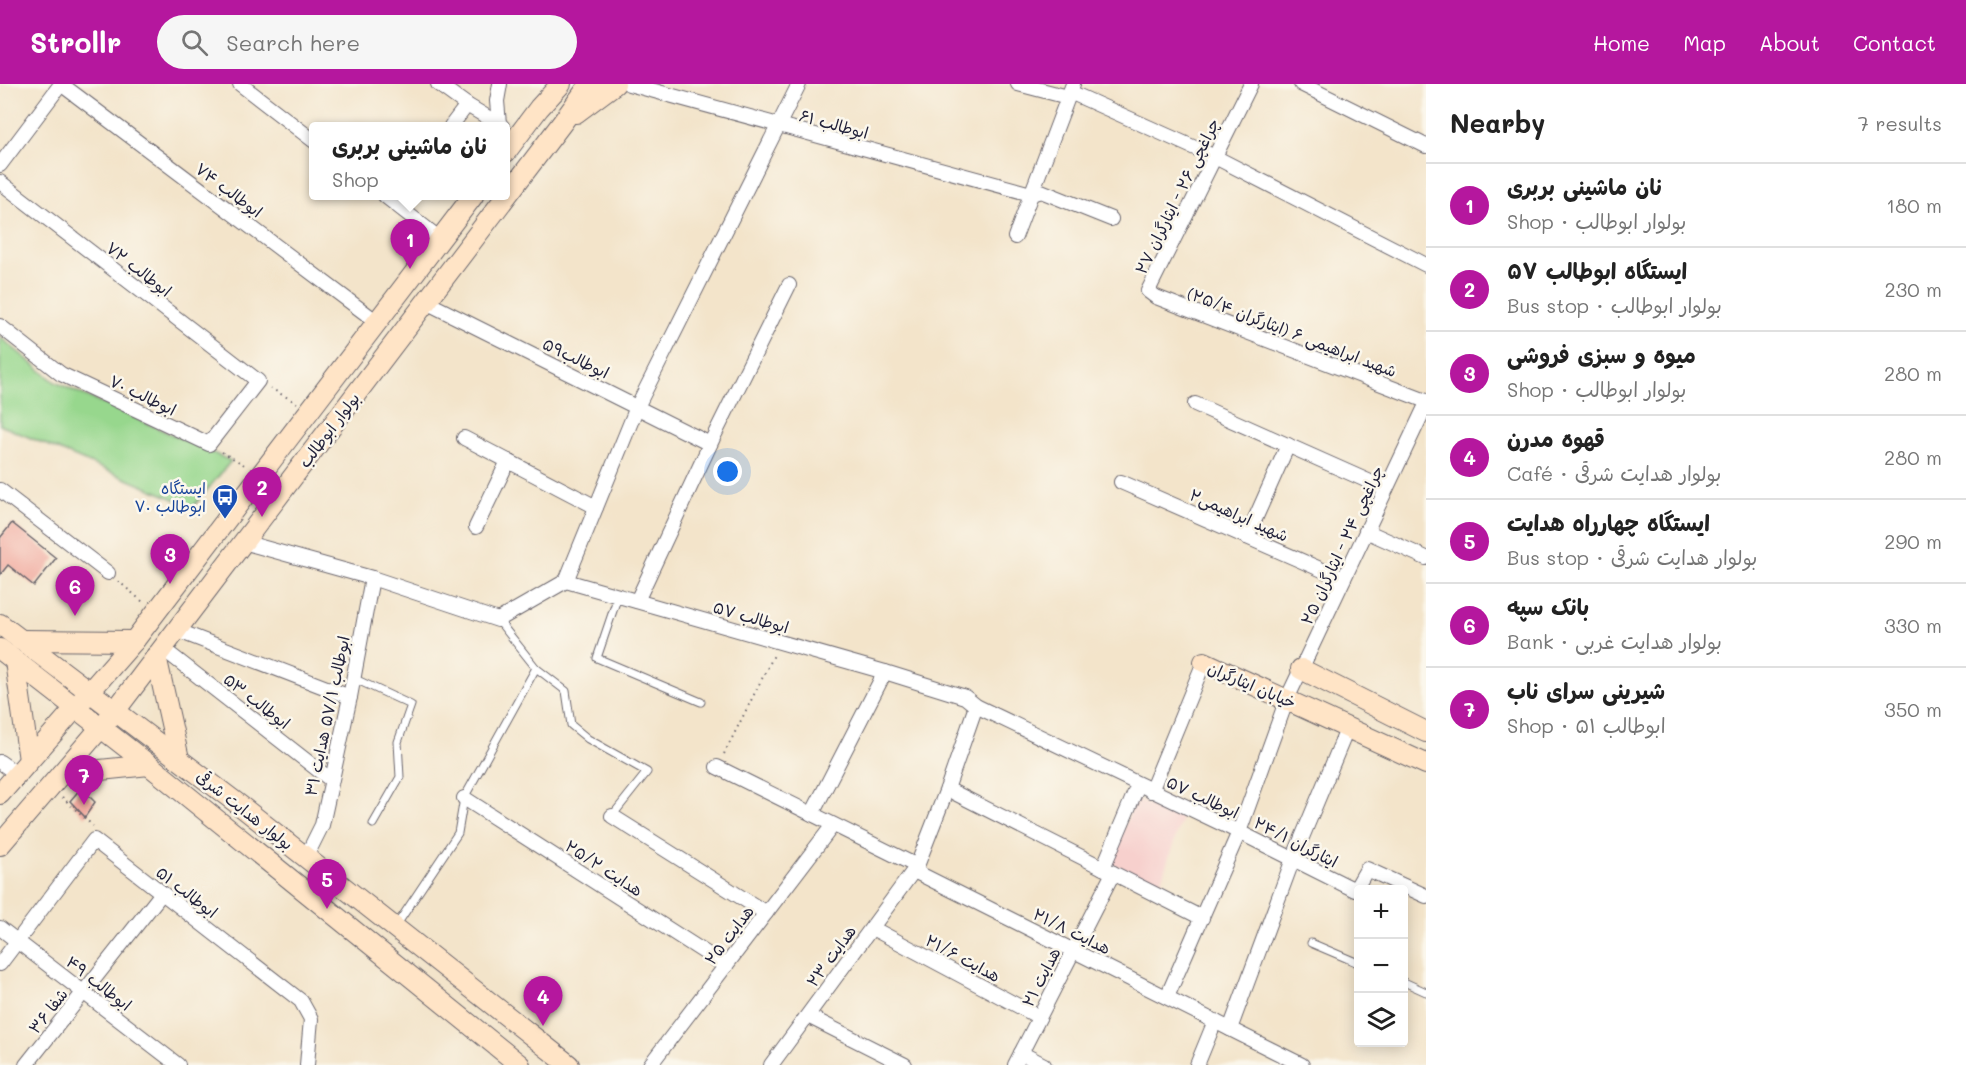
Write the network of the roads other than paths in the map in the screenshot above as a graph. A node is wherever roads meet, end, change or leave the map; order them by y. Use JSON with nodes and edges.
{"nodes":[{"id":1,"x":61,"y":84,"type":"edge"},
{"id":2,"x":240,"y":84,"type":"edge"},
{"id":3,"x":438,"y":84,"type":"edge"},
{"id":4,"x":500,"y":84,"type":"edge"},
{"id":5,"x":553,"y":84,"type":"edge"},
{"id":6,"x":561,"y":84,"type":"edge"},
{"id":7,"x":590,"y":84,"type":"edge"},
{"id":8,"x":615,"y":84,"type":"edge"},
{"id":9,"x":629,"y":84,"type":"edge"},
{"id":10,"x":799,"y":84,"type":"edge"},
{"id":11,"x":1018,"y":84,"type":"edge"},
{"id":12,"x":1251,"y":84,"type":"edge"},
{"id":13,"x":1301,"y":84,"type":"edge"},
{"id":14,"x":1070,"y":91,"type":"edge"},
{"id":15,"x":466,"y":105,"type":"junction"},
{"id":16,"x":539,"y":108,"type":"junction"},
{"id":17,"x":454,"y":122,"type":"edge"},
{"id":18,"x":489,"y":122,"type":"edge"},
{"id":19,"x":503,"y":122,"type":"edge"},
{"id":20,"x":562,"y":123,"type":"junction"},
{"id":21,"x":778,"y":126,"type":"junction"},
{"id":22,"x":510,"y":131,"type":"edge"},
{"id":23,"x":309,"y":137,"type":"edge"},
{"id":24,"x":1426,"y":146,"type":"edge"},
{"id":25,"x":1215,"y":157,"type":"junction"},
{"id":26,"x":0,"y":165,"type":"edge"},
{"id":27,"x":0,"y":182,"type":"edge"},
{"id":28,"x":510,"y":191,"type":"edge"},
{"id":29,"x":1032,"y":194,"type":"junction"},
{"id":30,"x":396,"y":200,"type":"edge"},
{"id":31,"x":469,"y":200,"type":"edge"},
{"id":32,"x":503,"y":200,"type":"edge"},
{"id":33,"x":1111,"y":219,"type":"dead end"},
{"id":34,"x":1015,"y":237,"type":"dead end"},
{"id":35,"x":440,"y":239,"type":"junction"},
{"id":36,"x":1426,"y":265,"type":"edge"},
{"id":37,"x":789,"y":285,"type":"dead end"},
{"id":38,"x":1148,"y":291,"type":"joint"},
{"id":39,"x":426,"y":302,"type":"junction"},
{"id":40,"x":377,"y":322,"type":"junction"},
{"id":41,"x":0,"y":326,"type":"edge"},
{"id":42,"x":1426,"y":403,"type":"edge"},
{"id":43,"x":1195,"y":404,"type":"dead end"},
{"id":44,"x":637,"y":407,"type":"junction"},
{"id":45,"x":1420,"y":434,"type":"edge"},
{"id":46,"x":289,"y":436,"type":"junction"},
{"id":47,"x":464,"y":438,"type":"dead end"},
{"id":48,"x":208,"y":444,"type":"joint"},
{"id":49,"x":710,"y":444,"type":"junction"},
{"id":50,"x":1288,"y":445,"type":"junction"},
{"id":51,"x":508,"y":461,"type":"junction"},
{"id":52,"x":290,"y":481,"type":"junction"},
{"id":53,"x":1121,"y":482,"type":"dead end"},
{"id":54,"x":1386,"y":489,"type":"junction"},
{"id":55,"x":0,"y":490,"type":"edge"},
{"id":56,"x":596,"y":507,"type":"junction"},
{"id":57,"x":476,"y":527,"type":"dead end"},
{"id":58,"x":1366,"y":531,"type":"junction"},
{"id":59,"x":1247,"y":537,"type":"junction"},
{"id":60,"x":243,"y":542,"type":"junction"},
{"id":61,"x":1426,"y":558,"type":"edge"},
{"id":62,"x":108,"y":573,"type":"road end"},
{"id":63,"x":372,"y":578,"type":"junction"},
{"id":64,"x":1343,"y":579,"type":"junction"},
{"id":65,"x":566,"y":581,"type":"junction"},
{"id":66,"x":618,"y":596,"type":"junction"},
{"id":67,"x":637,"y":601,"type":"junction"},
{"id":68,"x":498,"y":620,"type":"junction"},
{"id":69,"x":0,"y":624,"type":"edge"},
{"id":70,"x":176,"y":630,"type":"junction"},
{"id":71,"x":20,"y":640,"type":"junction"},
{"id":72,"x":134,"y":640,"type":"junction"},
{"id":73,"x":159,"y":652,"type":"junction"},
{"id":74,"x":8,"y":655,"type":"edge"},
{"id":75,"x":1204,"y":662,"type":"joint"},
{"id":76,"x":536,"y":668,"type":"junction"},
{"id":77,"x":1301,"y":669,"type":"junction"},
{"id":78,"x":885,"y":672,"type":"junction"},
{"id":79,"x":353,"y":678,"type":"junction"},
{"id":80,"x":89,"y":692,"type":"junction"},
{"id":81,"x":350,"y":697,"type":"junction"},
{"id":82,"x":1287,"y":699,"type":"junction"},
{"id":83,"x":701,"y":702,"type":"dead end"},
{"id":84,"x":976,"y":706,"type":"junction"},
{"id":85,"x":75,"y":708,"type":"junction"},
{"id":86,"x":114,"y":711,"type":"junction"},
{"id":87,"x":100,"y":727,"type":"junction"},
{"id":88,"x":1348,"y":727,"type":"junction"},
{"id":89,"x":1426,"y":732,"type":"edge"},
{"id":90,"x":178,"y":759,"type":"junction"},
{"id":91,"x":0,"y":762,"type":"edge"},
{"id":92,"x":1426,"y":764,"type":"edge"},
{"id":93,"x":148,"y":765,"type":"junction"},
{"id":94,"x":23,"y":767,"type":"junction"},
{"id":95,"x":717,"y":767,"type":"road end"},
{"id":96,"x":56,"y":780,"type":"junction"},
{"id":97,"x":331,"y":780,"type":"junction"},
{"id":98,"x":1145,"y":788,"type":"junction"},
{"id":99,"x":947,"y":789,"type":"junction"},
{"id":100,"x":0,"y":794,"type":"edge"},
{"id":101,"x":464,"y":798,"type":"junction"},
{"id":102,"x":812,"y":814,"type":"junction"},
{"id":103,"x":612,"y":816,"type":"joint"},
{"id":104,"x":372,"y":824,"type":"dead end"},
{"id":105,"x":833,"y":825,"type":"junction"},
{"id":106,"x":1239,"y":832,"type":"junction"},
{"id":107,"x":0,"y":844,"type":"edge"},
{"id":108,"x":306,"y":857,"type":"junction"},
{"id":109,"x":1293,"y":859,"type":"junction"},
{"id":110,"x":915,"y":869,"type":"junction"},
{"id":111,"x":1108,"y":870,"type":"junction"},
{"id":112,"x":162,"y":892,"type":"junction"},
{"id":113,"x":1426,"y":896,"type":"edge"},
{"id":114,"x":766,"y":913,"type":"junction"},
{"id":115,"x":1202,"y":918,"type":"junction"},
{"id":116,"x":0,"y":928,"type":"edge"},
{"id":117,"x":872,"y":928,"type":"junction"},
{"id":118,"x":399,"y":929,"type":"junction"},
{"id":119,"x":18,"y":940,"type":"junction"},
{"id":120,"x":1311,"y":943,"type":"dead end"},
{"id":121,"x":1073,"y":951,"type":"junction"},
{"id":122,"x":383,"y":954,"type":"junction"},
{"id":123,"x":1354,"y":961,"type":"edge"},
{"id":124,"x":0,"y":964,"type":"edge"},
{"id":125,"x":726,"y":966,"type":"junction"},
{"id":126,"x":1408,"y":984,"type":"edge"},
{"id":127,"x":84,"y":992,"type":"junction"},
{"id":128,"x":1426,"y":992,"type":"edge"},
{"id":129,"x":1167,"y":997,"type":"junction"},
{"id":130,"x":808,"y":1016,"type":"junction"},
{"id":131,"x":1039,"y":1017,"type":"junction"},
{"id":132,"x":1215,"y":1022,"type":"junction"},
{"id":133,"x":1230,"y":1029,"type":"junction"},
{"id":134,"x":1018,"y":1059,"type":"edge"},
{"id":135,"x":26,"y":1065,"type":"edge"},
{"id":136,"x":178,"y":1065,"type":"edge"},
{"id":137,"x":307,"y":1065,"type":"edge"},
{"id":138,"x":520,"y":1065,"type":"edge"},
{"id":139,"x":569,"y":1065,"type":"edge"},
{"id":140,"x":650,"y":1065,"type":"edge"},
{"id":141,"x":771,"y":1065,"type":"edge"},
{"id":142,"x":905,"y":1065,"type":"edge"},
{"id":143,"x":1044,"y":1065,"type":"edge"},
{"id":144,"x":1197,"y":1065,"type":"edge"},
{"id":145,"x":1302,"y":1065,"type":"edge"}],
"edges":[{"from":1,"to":26,"type":"street"},
{"from":1,"to":40,"type":"street","name":"ابوطالب ۷۴"},
{"from":2,"to":23,"type":"street"},
{"from":3,"to":15,"type":"street"},
{"from":4,"to":19,"type":"street"},
{"from":5,"to":16,"type":"main road"},
{"from":6,"to":16,"type":"main road"},
{"from":7,"to":20,"type":"main road"},
{"from":8,"to":20,"type":"main road"},
{"from":9,"to":21,"type":"street","name":"ابوطالب ۶۱"},
{"from":10,"to":21,"type":"street"},
{"from":11,"to":14,"type":"street"},
{"from":12,"to":25,"type":"street","name":"چراغچی ۲۶ - ایثارگران ۲۷"},
{"from":13,"to":24,"type":"street"},
{"from":14,"to":25,"type":"street"},
{"from":14,"to":29,"type":"street"},
{"from":15,"to":17,"type":"street"},
{"from":15,"to":18,"type":"street"},
{"from":16,"to":22,"type":"main road"},
{"from":20,"to":28,"type":"main road","name":"بولوار ابوطالب"},
{"from":21,"to":29,"type":"street","name":"ابوطالب ۶۱"},
{"from":21,"to":44,"type":"street"},
{"from":25,"to":36,"type":"street"},
{"from":25,"to":38,"type":"street","name":"چراغچی ۲۶ - ایثارگران ۲۷"},
{"from":27,"to":48,"type":"street","name":"ابوطالب ۷۲"},
{"from":29,"to":33,"type":"street","name":"ابوطالب ۶۱"},
{"from":29,"to":34,"type":"street"},
{"from":30,"to":35,"type":"street"},
{"from":31,"to":35,"type":"main road","name":"بولوار ابوطالب"},
{"from":32,"to":39,"type":"main road","name":"بولوار ابوطالب"},
{"from":35,"to":40,"type":"main road","name":"بولوار ابوطالب"},
{"from":37,"to":49,"type":"street"},
{"from":38,"to":42,"type":"street","name":"شهید ابراهیمی ۶ (ایثارگران ۲۵/۴)"},
{"from":39,"to":44,"type":"street","name":"ابوطالب۵۹"},
{"from":39,"to":52,"type":"main road","name":"بولوار ابوطالب"},
{"from":40,"to":46,"type":"main road","name":"بولوار ابوطالب"},
{"from":41,"to":48,"type":"street","name":"ابوطالب ۷۰"},
{"from":42,"to":45,"type":"street","name":"چراغچی ۲۴ - ایثارگران ۲۵"},
{"from":43,"to":50,"type":"street"},
{"from":44,"to":49,"type":"street","name":"ابوطالب۵۹"},
{"from":44,"to":56,"type":"street"},
{"from":45,"to":54,"type":"street","name":"چراغچی ۲۴ - ایثارگران ۲۵"},
{"from":46,"to":52,"type":"main road"},
{"from":46,"to":72,"type":"main road","name":"بولوار ابوطالب"},
{"from":47,"to":51,"type":"street"},
{"from":49,"to":67,"type":"street"},
{"from":50,"to":54,"type":"street"},
{"from":50,"to":59,"type":"street"},
{"from":51,"to":56,"type":"street"},
{"from":51,"to":57,"type":"street"},
{"from":52,"to":60,"type":"main road","name":"بولوار ابوطالب"},
{"from":53,"to":59,"type":"street","name":"شهید ابراهیمی۲"},
{"from":54,"to":58,"type":"street","name":"چراغچی ۲۴ - ایثارگران ۲۵"},
{"from":55,"to":62,"type":"street"},
{"from":56,"to":65,"type":"street"},
{"from":58,"to":61,"type":"street"},
{"from":58,"to":64,"type":"street","name":"چراغچی ۲۴ - ایثارگران ۲۵"},
{"from":59,"to":64,"type":"street","name":"شهید ابراهیمی۲"},
{"from":60,"to":63,"type":"street"},
{"from":60,"to":70,"type":"main road","name":"بولوار ابوطالب"},
{"from":63,"to":68,"type":"street"},
{"from":63,"to":79,"type":"street","name":"ابوطالب ۵۷/۱ هدایت ۳۱"},
{"from":64,"to":77,"type":"street","name":"چراغچی ۲۴ - ایثارگران ۲۵"},
{"from":65,"to":66,"type":"street","name":"ابوطالب ۵۷"},
{"from":65,"to":68,"type":"street"},
{"from":66,"to":67,"type":"street","name":"ابوطالب ۵۷"},
{"from":66,"to":83,"type":"lane"},
{"from":67,"to":78,"type":"street","name":"ابوطالب ۵۷"},
{"from":68,"to":76,"type":"lane"},
{"from":69,"to":71,"type":"main road","name":"بولوار هدایت شرقی"},
{"from":70,"to":73,"type":"main road","name":"بولوار ابوطالب"},
{"from":70,"to":81,"type":"street"},
{"from":71,"to":72,"type":"main road"},
{"from":71,"to":80,"type":"main road","name":"بولوار هدایت شرقی"},
{"from":72,"to":80,"type":"main road","name":"بولوار ابوطالب"},
{"from":73,"to":86,"type":"main road","name":"بولوار ابوطالب"},
{"from":73,"to":90,"type":"main road"},
{"from":73,"to":97,"type":"street","name":"ابوطالب ۵۳"},
{"from":74,"to":85,"type":"main road","name":"بولوار هدایت شرقی"},
{"from":74,"to":94,"type":"main road"},
{"from":75,"to":82,"type":"main road","name":"خیابان ایثارگران"},
{"from":75,"to":98,"type":"street","name":"خیابان ایثارگران"},
{"from":76,"to":101,"type":"lane"},
{"from":76,"to":103,"type":"lane"},
{"from":77,"to":82,"type":"street","name":"چراغچی ۲۴ - ایثارگران ۲۵"},
{"from":77,"to":89,"type":"main road","name":"خیابان ایثارگران"},
{"from":78,"to":84,"type":"street","name":"ابوطالب ۵۷"},
{"from":78,"to":102,"type":"street"},
{"from":79,"to":81,"type":"street","name":"ابوطالب ۵۷/۱ هدایت ۳۱"},
{"from":79,"to":104,"type":"lane"},
{"from":80,"to":85,"type":"main road","name":"بولوار ابوطالب"},
{"from":80,"to":86,"type":"main road","name":"بولوار هدایت شرقی"},
{"from":81,"to":97,"type":"street","name":"ابوطالب ۵۷/۱ هدایت ۳۱"},
{"from":82,"to":88,"type":"main road","name":"خیابان ایثارگران"},
{"from":82,"to":106,"type":"street","name":"چراغچی ۲۴ - ایثارگران ۲۵"},
{"from":84,"to":98,"type":"street","name":"ابوطالب ۵۷"},
{"from":84,"to":99,"type":"street","name":"هدایت ۲۳"},
{"from":85,"to":87,"type":"main road","name":"بولوار هدایت شرقی"},
{"from":85,"to":94,"type":"main road","name":"بولوار ابوطالب"},
{"from":86,"to":87,"type":"main road","name":"بولوار ابوطالب"},
{"from":86,"to":90,"type":"main road","name":"بولوار هدایت شرقی"},
{"from":87,"to":93,"type":"main road","name":"بولوار هدایت شرقی"},
{"from":87,"to":96,"type":"main road","name":"بولوار ابوطالب"},
{"from":88,"to":92,"type":"main road","name":"خیابان ایثارگران"},
{"from":88,"to":109,"type":"street"},
{"from":90,"to":108,"type":"main road","name":"بولوار هدایت شرقی"},
{"from":91,"to":94,"type":"street"},
{"from":93,"to":96,"type":"main road"},
{"from":93,"to":122,"type":"main road","name":"بولوار هدایت شرقی"},
{"from":94,"to":100,"type":"main road","name":"بولوار ابوطالب"},
{"from":95,"to":102,"type":"street","name":"هدایت ۲۱/۸"},
{"from":96,"to":107,"type":"main road","name":"بولوار ابوطالب"},
{"from":97,"to":108,"type":"street","name":"ابوطالب ۵۷/۱ هدایت ۳۱"},
{"from":98,"to":106,"type":"street","name":"ابوطالب ۵۷"},
{"from":98,"to":111,"type":"street","name":"خیابان ایثارگران"},
{"from":99,"to":110,"type":"street","name":"هدایت ۲۳"},
{"from":99,"to":111,"type":"street"},
{"from":101,"to":118,"type":"lane"},
{"from":101,"to":125,"type":"street","name":"هدایت ۲۵/۲"},
{"from":102,"to":105,"type":"street","name":"هدایت ۲۱/۸"},
{"from":103,"to":114,"type":"street"},
{"from":105,"to":110,"type":"street","name":"هدایت ۲۱/۸"},
{"from":105,"to":114,"type":"street","name":"هدایت ۲۵"},
{"from":106,"to":109,"type":"street","name":"ایثارگران ۲۴/۱"},
{"from":106,"to":115,"type":"street","name":"چراغچی ۲۴ - ایثارگران ۲۵"},
{"from":108,"to":118,"type":"main road","name":"بولوار هدایت شرقی"},
{"from":109,"to":113,"type":"street","name":"ایثارگران ۲۴/۱"},
{"from":109,"to":133,"type":"street"},
{"from":110,"to":117,"type":"street","name":"هدایت ۲۳"},
{"from":110,"to":121,"type":"street","name":"هدایت ۲۱/۸"},
{"from":111,"to":115,"type":"street"},
{"from":111,"to":121,"type":"street","name":"هدایت ۲۱"},
{"from":112,"to":119,"type":"street","name":"ابوطالب ۵۱"},
{"from":112,"to":127,"type":"street","name":"شفا ۳۶"},
{"from":112,"to":137,"type":"street","name":"ابوطالب ۵۱"},
{"from":114,"to":125,"type":"street","name":"هدایت ۲۵"},
{"from":115,"to":129,"type":"street","name":"چراغچی ۲۴ - ایثارگران ۲۵"},
{"from":116,"to":119,"type":"street","name":"ابوطالب ۴۹"},
{"from":117,"to":130,"type":"street","name":"هدایت ۲۳"},
{"from":117,"to":131,"type":"street","name":"هدایت ۲۱/۶"},
{"from":118,"to":122,"type":"main road"},
{"from":118,"to":139,"type":"main road","name":"بولوار هدایت شرقی"},
{"from":119,"to":124,"type":"street"},
{"from":119,"to":127,"type":"street","name":"ابوطالب ۴۹"},
{"from":120,"to":123,"type":"lane"},
{"from":121,"to":129,"type":"street","name":"هدایت ۲۱/۸"},
{"from":121,"to":131,"type":"street","name":"هدایت ۲۱"},
{"from":122,"to":138,"type":"main road","name":"بولوار هدایت شرقی"},
{"from":125,"to":140,"type":"street","name":"هدایت ۲۵"},
{"from":126,"to":128,"type":"lane"},
{"from":127,"to":135,"type":"street","name":"شفا ۳۶"},
{"from":127,"to":136,"type":"street","name":"ابوطالب ۴۹"},
{"from":129,"to":132,"type":"street","name":"هدایت ۲۱/۸"},
{"from":130,"to":141,"type":"street","name":"هدایت ۲۳"},
{"from":130,"to":142,"type":"street"},
{"from":131,"to":134,"type":"street","name":"هدایت ۲۱"},
{"from":132,"to":133,"type":"street","name":"هدایت ۲۱/۸"},
{"from":132,"to":144,"type":"street"},
{"from":133,"to":145,"type":"street","name":"هدایت ۲۱/۸"},
{"from":134,"to":143,"type":"street"}]}
